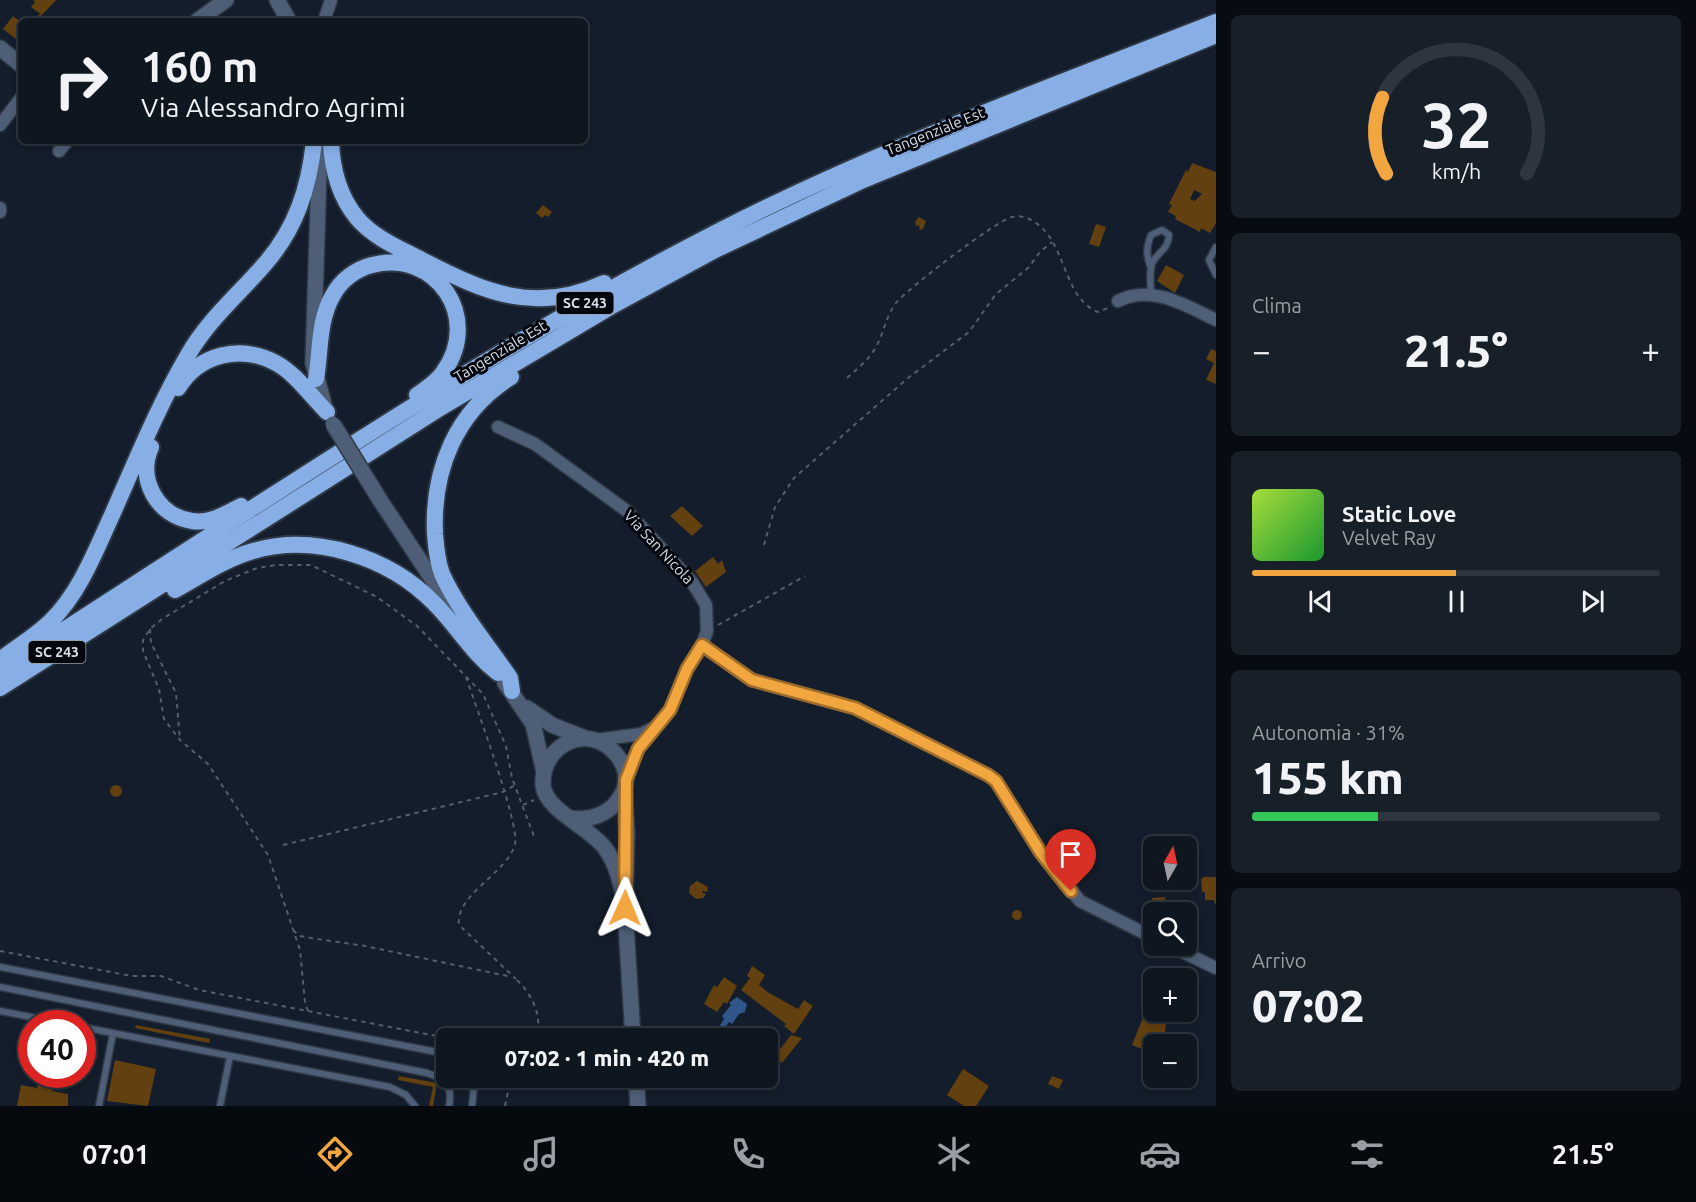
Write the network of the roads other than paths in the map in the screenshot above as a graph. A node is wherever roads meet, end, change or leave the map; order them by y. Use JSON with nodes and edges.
{"nodes":[{"id":1,"x":226,"y":0,"type":"edge"},
{"id":2,"x":277,"y":0,"type":"edge"},
{"id":3,"x":331,"y":0,"type":"edge"},
{"id":4,"x":201,"y":18,"type":"edge"},
{"id":5,"x":287,"y":18,"type":"edge"},
{"id":6,"x":325,"y":18,"type":"edge"},
{"id":7,"x":1216,"y":22,"type":"edge"},
{"id":8,"x":1216,"y":35,"type":"edge"},
{"id":9,"x":0,"y":48,"type":"edge"},
{"id":10,"x":18,"y":63,"type":"edge"},
{"id":11,"x":18,"y":102,"type":"edge"},
{"id":12,"x":0,"y":125,"type":"edge"},
{"id":13,"x":314,"y":144,"type":"edge"},
{"id":14,"x":320,"y":144,"type":"edge"},
{"id":15,"x":331,"y":144,"type":"edge"},
{"id":16,"x":1216,"y":247,"type":"edge"},
{"id":17,"x":685,"y":249,"type":"junction"},
{"id":18,"x":1151,"y":268,"type":"junction"},
{"id":19,"x":1216,"y":275,"type":"edge"},
{"id":20,"x":1151,"y":295,"type":"junction"},
{"id":21,"x":1118,"y":302,"type":"road end"},
{"id":22,"x":610,"y":307,"type":"junction"},
{"id":23,"x":1216,"y":318,"type":"edge"},
{"id":24,"x":316,"y":379,"type":"junction"},
{"id":25,"x":330,"y":418,"type":"junction"},
{"id":26,"x":498,"y":427,"type":"dead end"},
{"id":27,"x":369,"y":435,"type":"junction"},
{"id":28,"x":319,"y":468,"type":"junction"},
{"id":29,"x":114,"y":616,"type":"junction"},
{"id":30,"x":702,"y":645,"type":"junction"},
{"id":31,"x":0,"y":659,"type":"edge"},
{"id":32,"x":0,"y":671,"type":"edge"},
{"id":33,"x":498,"y":673,"type":"junction"},
{"id":34,"x":0,"y":688,"type":"edge"},
{"id":35,"x":512,"y":691,"type":"junction"},
{"id":36,"x":522,"y":705,"type":"junction"},
{"id":37,"x":663,"y":722,"type":"junction"},
{"id":38,"x":591,"y":739,"type":"junction"},
{"id":39,"x":544,"y":772,"type":"junction"},
{"id":40,"x":625,"y":786,"type":"junction"},
{"id":41,"x":572,"y":818,"type":"junction"},
{"id":42,"x":625,"y":908,"type":"junction"},
{"id":43,"x":1143,"y":932,"type":"edge"},
{"id":44,"x":1190,"y":956,"type":"edge"},
{"id":45,"x":0,"y":967,"type":"edge"},
{"id":46,"x":1216,"y":969,"type":"edge"},
{"id":47,"x":0,"y":987,"type":"edge"},
{"id":48,"x":0,"y":1011,"type":"edge"},
{"id":49,"x":18,"y":1014,"type":"edge"},
{"id":50,"x":632,"y":1028,"type":"edge"},
{"id":51,"x":96,"y":1030,"type":"edge"},
{"id":52,"x":113,"y":1033,"type":"junction"},
{"id":53,"x":436,"y":1052,"type":"edge"},
{"id":54,"x":230,"y":1056,"type":"junction"},
{"id":55,"x":474,"y":1088,"type":"edge"},
{"id":56,"x":637,"y":1088,"type":"edge"},
{"id":57,"x":99,"y":1106,"type":"edge"},
{"id":58,"x":220,"y":1106,"type":"edge"},
{"id":59,"x":415,"y":1106,"type":"edge"},
{"id":60,"x":449,"y":1106,"type":"edge"},
{"id":61,"x":472,"y":1106,"type":"edge"},
{"id":62,"x":638,"y":1106,"type":"edge"}],
"edges":[{"from":1,"to":4,"type":"street"},
{"from":2,"to":5,"type":"street"},
{"from":3,"to":6,"type":"street"},
{"from":7,"to":17,"type":"highway","name":"Tangenziale Est","number":"SC 243"},
{"from":8,"to":22,"type":"highway","name":"Tangenziale Est","number":"SC 243"},
{"from":9,"to":10,"type":"street"},
{"from":11,"to":12,"type":"street"},
{"from":13,"to":31,"type":"highway"},
{"from":14,"to":24,"type":"street"},
{"from":15,"to":17,"type":"highway"},
{"from":16,"to":19,"type":"lane"},
{"from":17,"to":27,"type":"highway","name":"Tangenziale Est","number":"SC 243"},
{"from":18,"to":18,"type":"lane"},
{"from":18,"to":20,"type":"lane"},
{"from":20,"to":21,"type":"street"},
{"from":20,"to":23,"type":"street"},
{"from":22,"to":29,"type":"highway","name":"Tangenziale Est","number":"SC 243"},
{"from":22,"to":35,"type":"highway"},
{"from":24,"to":25,"type":"street"},
{"from":24,"to":27,"type":"highway"},
{"from":25,"to":28,"type":"highway"},
{"from":25,"to":33,"type":"street","bridge":true},
{"from":26,"to":30,"type":"street","name":"Via San Nicola"},
{"from":27,"to":28,"type":"highway","name":"Tangenziale Est","number":"SC 243"},
{"from":28,"to":32,"type":"highway","name":"Tangenziale Est","number":"SC 243"},
{"from":29,"to":33,"type":"highway"},
{"from":29,"to":34,"type":"highway","name":"Tangenziale Est","number":"SC 243"},
{"from":30,"to":37,"type":"street"},
{"from":30,"to":43,"type":"street"},
{"from":33,"to":35,"type":"street"},
{"from":35,"to":36,"type":"street"},
{"from":36,"to":38,"type":"street"},
{"from":36,"to":39,"type":"street"},
{"from":37,"to":38,"type":"street"},
{"from":37,"to":40,"type":"street"},
{"from":38,"to":39,"type":"street"},
{"from":38,"to":40,"type":"street"},
{"from":39,"to":41,"type":"street"},
{"from":40,"to":41,"type":"street"},
{"from":40,"to":42,"type":"street"},
{"from":41,"to":42,"type":"street"},
{"from":42,"to":50,"type":"street"},
{"from":44,"to":46,"type":"street"},
{"from":45,"to":53,"type":"lane"},
{"from":47,"to":60,"type":"lane"},
{"from":48,"to":49,"type":"lane"},
{"from":51,"to":52,"type":"lane"},
{"from":52,"to":54,"type":"lane"},
{"from":52,"to":57,"type":"lane"},
{"from":54,"to":58,"type":"lane"},
{"from":54,"to":59,"type":"lane"},
{"from":55,"to":61,"type":"lane"},
{"from":56,"to":62,"type":"street"}]}
